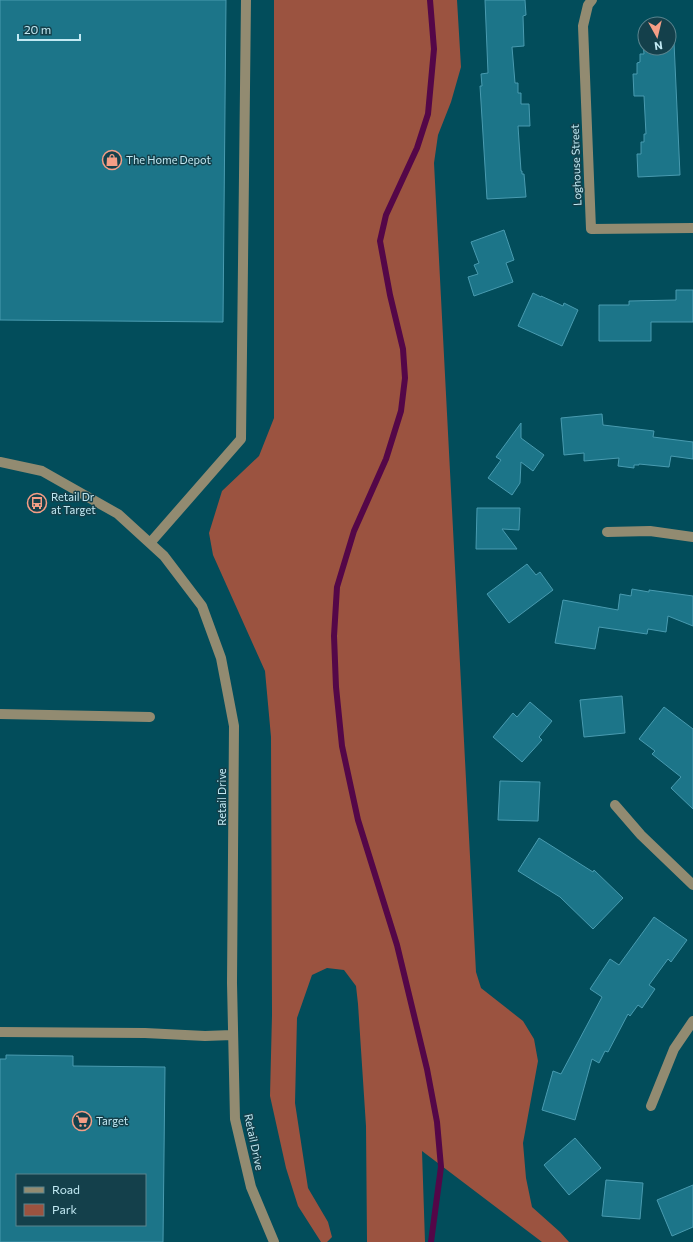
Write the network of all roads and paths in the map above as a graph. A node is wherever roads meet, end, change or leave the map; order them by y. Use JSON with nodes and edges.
{"nodes":[{"id":1,"x":246,"y":0,"type":"edge"},
{"id":2,"x":592,"y":0,"type":"edge"},
{"id":3,"x":693,"y":228,"type":"edge"},
{"id":4,"x":0,"y":462,"type":"edge"},
{"id":5,"x":607,"y":532,"type":"dead end"},
{"id":6,"x":693,"y":537,"type":"edge"},
{"id":7,"x":150,"y":543,"type":"junction"},
{"id":8,"x":0,"y":714,"type":"edge"},
{"id":9,"x":150,"y":717,"type":"dead end"},
{"id":10,"x":615,"y":805,"type":"dead end"},
{"id":11,"x":693,"y":885,"type":"edge"},
{"id":12,"x":693,"y":1022,"type":"edge"},
{"id":13,"x":0,"y":1032,"type":"edge"},
{"id":14,"x":232,"y":1035,"type":"junction"},
{"id":15,"x":651,"y":1106,"type":"dead end"},
{"id":16,"x":274,"y":1242,"type":"edge"}],
"edges":[{"from":1,"to":7,"type":"street"},
{"from":2,"to":3,"type":"street","name":"Loghouse Street"},
{"from":4,"to":7,"type":"street","name":"Retail Drive"},
{"from":5,"to":6,"type":"street"},
{"from":7,"to":14,"type":"street","name":"Retail Drive"},
{"from":8,"to":9,"type":"street"},
{"from":10,"to":11,"type":"street"},
{"from":12,"to":15,"type":"street"},
{"from":13,"to":14,"type":"street"},
{"from":14,"to":16,"type":"street","name":"Retail Drive"}]}
